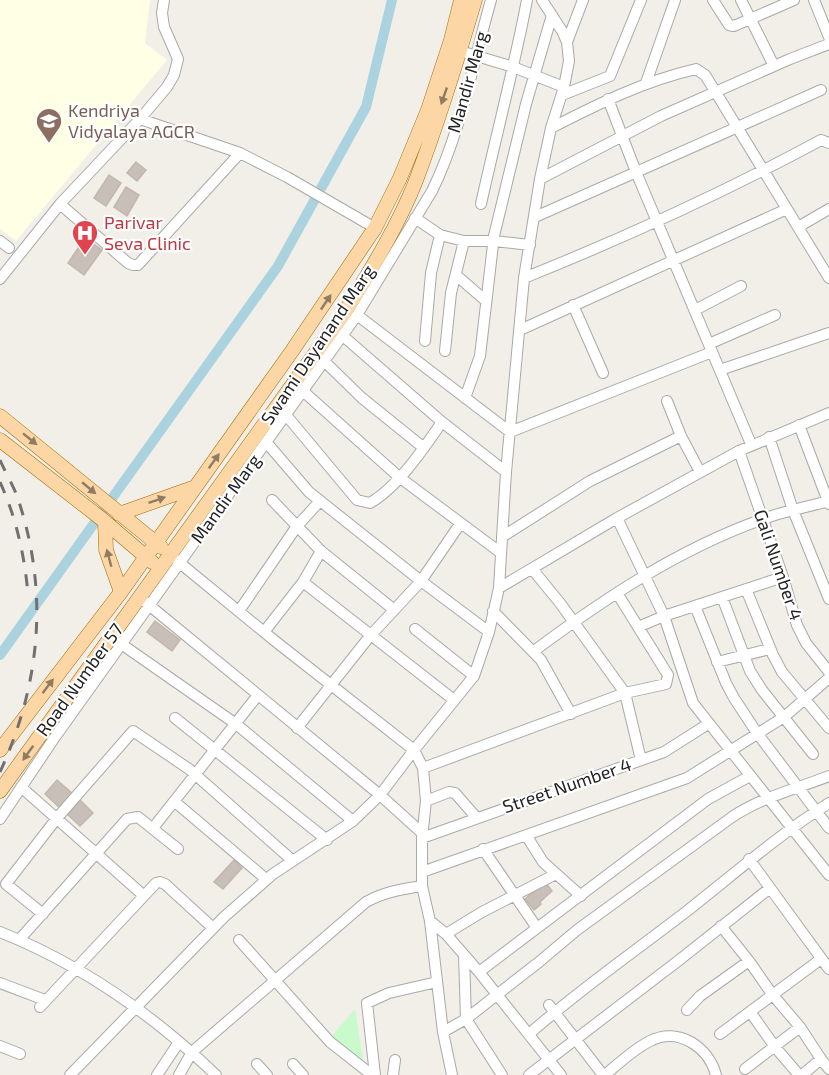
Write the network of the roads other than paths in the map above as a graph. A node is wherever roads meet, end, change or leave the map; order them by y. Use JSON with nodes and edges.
{"nodes":[{"id":1,"x":164,"y":0,"type":"edge"},
{"id":2,"x":461,"y":0,"type":"edge"},
{"id":3,"x":475,"y":0,"type":"edge"},
{"id":4,"x":491,"y":0,"type":"edge"},
{"id":5,"x":527,"y":0,"type":"edge"},
{"id":6,"x":542,"y":0,"type":"edge"},
{"id":7,"x":583,"y":0,"type":"edge"},
{"id":8,"x":641,"y":0,"type":"edge"},
{"id":9,"x":675,"y":0,"type":"edge"},
{"id":10,"x":713,"y":0,"type":"edge"},
{"id":11,"x":741,"y":0,"type":"edge"},
{"id":12,"x":794,"y":0,"type":"edge"},
{"id":13,"x":814,"y":0,"type":"edge"},
{"id":14,"x":552,"y":15,"type":"junction"},
{"id":15,"x":825,"y":15,"type":"edge"},
{"id":16,"x":751,"y":19,"type":"junction"},
{"id":17,"x":829,"y":37,"type":"edge"},
{"id":18,"x":567,"y":42,"type":"junction"},
{"id":19,"x":829,"y":44,"type":"edge"},
{"id":20,"x":460,"y":51,"type":"junction"},
{"id":21,"x":475,"y":55,"type":"junction"},
{"id":22,"x":774,"y":66,"type":"junction"},
{"id":23,"x":513,"y":67,"type":"junction"},
{"id":24,"x":534,"y":75,"type":"junction"},
{"id":25,"x":646,"y":83,"type":"junction"},
{"id":26,"x":821,"y":90,"type":"dead end"},
{"id":27,"x":563,"y":91,"type":"junction"},
{"id":28,"x":715,"y":91,"type":"junction"},
{"id":29,"x":608,"y":99,"type":"junction"},
{"id":30,"x":140,"y":119,"type":"junction"},
{"id":31,"x":551,"y":128,"type":"junction"},
{"id":32,"x":738,"y":128,"type":"junction"},
{"id":33,"x":623,"y":136,"type":"junction"},
{"id":34,"x":829,"y":143,"type":"edge"},
{"id":35,"x":240,"y":153,"type":"junction"},
{"id":36,"x":764,"y":171,"type":"junction"},
{"id":37,"x":636,"y":172,"type":"junction"},
{"id":38,"x":540,"y":179,"type":"junction"},
{"id":39,"x":60,"y":204,"type":"junction"},
{"id":40,"x":481,"y":204,"type":"dead end"},
{"id":41,"x":787,"y":208,"type":"junction"},
{"id":42,"x":829,"y":209,"type":"edge"},
{"id":43,"x":535,"y":217,"type":"junction"},
{"id":44,"x":415,"y":218,"type":"junction"},
{"id":45,"x":659,"y":222,"type":"junction"},
{"id":46,"x":798,"y":227,"type":"junction"},
{"id":47,"x":375,"y":228,"type":"junction"},
{"id":48,"x":440,"y":235,"type":"junction"},
{"id":49,"x":464,"y":241,"type":"junction"},
{"id":50,"x":494,"y":241,"type":"junction"},
{"id":51,"x":530,"y":245,"type":"junction"},
{"id":52,"x":829,"y":253,"type":"edge"},
{"id":53,"x":674,"y":259,"type":"junction"},
{"id":54,"x":818,"y":259,"type":"junction"},
{"id":55,"x":456,"y":274,"type":"junction"},
{"id":56,"x":524,"y":278,"type":"junction"},
{"id":57,"x":829,"y":278,"type":"edge"},
{"id":58,"x":0,"y":279,"type":"edge"},
{"id":59,"x":741,"y":286,"type":"dead end"},
{"id":60,"x":486,"y":301,"type":"junction"},
{"id":61,"x":573,"y":305,"type":"junction"},
{"id":62,"x":695,"y":310,"type":"junction"},
{"id":63,"x":357,"y":315,"type":"junction"},
{"id":64,"x":775,"y":315,"type":"dead end"},
{"id":65,"x":520,"y":330,"type":"junction"},
{"id":66,"x":829,"y":333,"type":"edge"},
{"id":67,"x":343,"y":336,"type":"junction"},
{"id":68,"x":425,"y":340,"type":"dead end"},
{"id":69,"x":711,"y":348,"type":"junction"},
{"id":70,"x":445,"y":351,"type":"dead end"},
{"id":71,"x":324,"y":361,"type":"junction"},
{"id":72,"x":720,"y":370,"type":"junction"},
{"id":73,"x":603,"y":373,"type":"dead end"},
{"id":74,"x":304,"y":392,"type":"junction"},
{"id":75,"x":465,"y":398,"type":"junction"},
{"id":76,"x":667,"y":401,"type":"dead end"},
{"id":77,"x":827,"y":413,"type":"edge"},
{"id":78,"x":286,"y":415,"type":"junction"},
{"id":79,"x":0,"y":416,"type":"edge"},
{"id":80,"x":442,"y":422,"type":"junction"},
{"id":81,"x":799,"y":425,"type":"junction"},
{"id":82,"x":829,"y":426,"type":"edge"},
{"id":83,"x":510,"y":432,"type":"junction"},
{"id":84,"x":681,"y":436,"type":"junction"},
{"id":85,"x":769,"y":436,"type":"junction"},
{"id":86,"x":0,"y":441,"type":"edge"},
{"id":87,"x":266,"y":442,"type":"junction"},
{"id":88,"x":750,"y":444,"type":"junction"},
{"id":89,"x":424,"y":448,"type":"junction"},
{"id":90,"x":739,"y":451,"type":"junction"},
{"id":91,"x":506,"y":472,"type":"junction"},
{"id":92,"x":700,"y":472,"type":"junction"},
{"id":93,"x":399,"y":477,"type":"junction"},
{"id":94,"x":195,"y":487,"type":"junction"},
{"id":95,"x":272,"y":500,"type":"dead end"},
{"id":96,"x":320,"y":501,"type":"junction"},
{"id":97,"x":829,"y":502,"type":"edge"},
{"id":98,"x":794,"y":510,"type":"junction"},
{"id":99,"x":119,"y":514,"type":"junction"},
{"id":100,"x":617,"y":518,"type":"junction"},
{"id":101,"x":763,"y":519,"type":"junction"},
{"id":102,"x":104,"y":521,"type":"junction"},
{"id":103,"x":460,"y":524,"type":"junction"},
{"id":104,"x":297,"y":526,"type":"junction"},
{"id":105,"x":502,"y":537,"type":"junction"},
{"id":106,"x":155,"y":543,"type":"junction"},
{"id":107,"x":321,"y":551,"type":"junction"},
{"id":108,"x":501,"y":553,"type":"junction"},
{"id":109,"x":146,"y":557,"type":"junction"},
{"id":110,"x":175,"y":559,"type":"junction"},
{"id":111,"x":160,"y":569,"type":"junction"},
{"id":112,"x":533,"y":570,"type":"junction"},
{"id":113,"x":644,"y":575,"type":"junction"},
{"id":114,"x":783,"y":577,"type":"junction"},
{"id":115,"x":421,"y":581,"type":"junction"},
{"id":116,"x":303,"y":582,"type":"junction"},
{"id":117,"x":499,"y":588,"type":"junction"},
{"id":118,"x":746,"y":589,"type":"junction"},
{"id":119,"x":121,"y":592,"type":"junction"},
{"id":120,"x":617,"y":593,"type":"junction"},
{"id":121,"x":722,"y":597,"type":"junction"},
{"id":122,"x":829,"y":599,"type":"edge"},
{"id":123,"x":144,"y":601,"type":"junction"},
{"id":124,"x":695,"y":606,"type":"junction"},
{"id":125,"x":393,"y":609,"type":"junction"},
{"id":126,"x":239,"y":611,"type":"junction"},
{"id":127,"x":493,"y":611,"type":"junction"},
{"id":128,"x":664,"y":615,"type":"junction"},
{"id":129,"x":573,"y":622,"type":"junction"},
{"id":130,"x":638,"y":627,"type":"junction"},
{"id":131,"x":415,"y":628,"type":"dead end"},
{"id":132,"x":264,"y":632,"type":"junction"},
{"id":133,"x":489,"y":632,"type":"junction"},
{"id":134,"x":370,"y":636,"type":"junction"},
{"id":135,"x":117,"y":640,"type":"junction"},
{"id":136,"x":770,"y":649,"type":"junction"},
{"id":137,"x":534,"y":651,"type":"junction"},
{"id":138,"x":744,"y":656,"type":"junction"},
{"id":139,"x":717,"y":662,"type":"junction"},
{"id":140,"x":829,"y":672,"type":"edge"},
{"id":141,"x":474,"y":676,"type":"junction"},
{"id":142,"x":829,"y":678,"type":"edge"},
{"id":143,"x":331,"y":685,"type":"junction"},
{"id":144,"x":625,"y":693,"type":"junction"},
{"id":145,"x":258,"y":695,"type":"junction"},
{"id":146,"x":805,"y":698,"type":"junction"},
{"id":147,"x":454,"y":700,"type":"junction"},
{"id":148,"x":571,"y":714,"type":"junction"},
{"id":149,"x":784,"y":717,"type":"junction"},
{"id":150,"x":176,"y":718,"type":"dead end"},
{"id":151,"x":236,"y":724,"type":"junction"},
{"id":152,"x":708,"y":724,"type":"junction"},
{"id":153,"x":297,"y":728,"type":"junction"},
{"id":154,"x":829,"y":728,"type":"edge"},
{"id":155,"x":757,"y":733,"type":"junction"},
{"id":156,"x":215,"y":749,"type":"junction"},
{"id":157,"x":0,"y":750,"type":"edge"},
{"id":158,"x":414,"y":750,"type":"junction"},
{"id":159,"x":730,"y":752,"type":"junction"},
{"id":160,"x":813,"y":754,"type":"dead end"},
{"id":161,"x":641,"y":760,"type":"junction"},
{"id":162,"x":423,"y":768,"type":"junction"},
{"id":163,"x":195,"y":776,"type":"junction"},
{"id":164,"x":750,"y":776,"type":"junction"},
{"id":165,"x":829,"y":776,"type":"edge"},
{"id":166,"x":21,"y":787,"type":"junction"},
{"id":167,"x":798,"y":788,"type":"junction"},
{"id":168,"x":0,"y":791,"type":"edge"},
{"id":169,"x":380,"y":795,"type":"junction"},
{"id":170,"x":767,"y":797,"type":"junction"},
{"id":171,"x":426,"y":801,"type":"junction"},
{"id":172,"x":175,"y":802,"type":"junction"},
{"id":173,"x":829,"y":803,"type":"edge"},
{"id":174,"x":815,"y":812,"type":"junction"},
{"id":175,"x":476,"y":817,"type":"junction"},
{"id":176,"x":57,"y":818,"type":"junction"},
{"id":177,"x":0,"y":819,"type":"edge"},
{"id":178,"x":352,"y":821,"type":"junction"},
{"id":179,"x":153,"y":828,"type":"junction"},
{"id":180,"x":829,"y":828,"type":"edge"},
{"id":181,"x":792,"y":829,"type":"junction"},
{"id":182,"x":526,"y":835,"type":"junction"},
{"id":183,"x":422,"y":836,"type":"junction"},
{"id":184,"x":327,"y":840,"type":"junction"},
{"id":185,"x":178,"y":849,"type":"dead end"},
{"id":186,"x":483,"y":849,"type":"junction"},
{"id":187,"x":96,"y":854,"type":"junction"},
{"id":188,"x":749,"y":859,"type":"junction"},
{"id":189,"x":293,"y":861,"type":"junction"},
{"id":190,"x":422,"y":872,"type":"junction"},
{"id":191,"x":556,"y":874,"type":"junction"},
{"id":192,"x":829,"y":875,"type":"edge"},
{"id":193,"x":266,"y":879,"type":"junction"},
{"id":194,"x":422,"y":886,"type":"junction"},
{"id":195,"x":770,"y":888,"type":"junction"},
{"id":196,"x":143,"y":895,"type":"junction"},
{"id":197,"x":515,"y":896,"type":"junction"},
{"id":198,"x":580,"y":896,"type":"junction"},
{"id":199,"x":43,"y":914,"type":"junction"},
{"id":200,"x":430,"y":921,"type":"junction"},
{"id":201,"x":721,"y":926,"type":"junction"},
{"id":202,"x":537,"y":927,"type":"junction"},
{"id":203,"x":213,"y":928,"type":"junction"},
{"id":204,"x":0,"y":932,"type":"edge"},
{"id":205,"x":446,"y":934,"type":"junction"},
{"id":206,"x":19,"y":940,"type":"junction"},
{"id":207,"x":239,"y":940,"type":"dead end"},
{"id":208,"x":464,"y":955,"type":"junction"},
{"id":209,"x":821,"y":959,"type":"junction"},
{"id":210,"x":749,"y":961,"type":"junction"},
{"id":211,"x":74,"y":968,"type":"junction"},
{"id":212,"x":829,"y":969,"type":"edge"},
{"id":213,"x":479,"y":972,"type":"junction"},
{"id":214,"x":274,"y":981,"type":"junction"},
{"id":215,"x":437,"y":982,"type":"junction"},
{"id":216,"x":0,"y":983,"type":"edge"},
{"id":217,"x":772,"y":994,"type":"junction"},
{"id":218,"x":497,"y":996,"type":"junction"},
{"id":219,"x":137,"y":1007,"type":"junction"},
{"id":220,"x":552,"y":1008,"type":"junction"},
{"id":221,"x":687,"y":1010,"type":"dead end"},
{"id":222,"x":751,"y":1013,"type":"junction"},
{"id":223,"x":466,"y":1019,"type":"junction"},
{"id":224,"x":800,"y":1027,"type":"junction"},
{"id":225,"x":443,"y":1032,"type":"junction"},
{"id":226,"x":720,"y":1034,"type":"dead end"},
{"id":227,"x":529,"y":1035,"type":"junction"},
{"id":228,"x":575,"y":1039,"type":"junction"},
{"id":229,"x":179,"y":1042,"type":"junction"},
{"id":230,"x":0,"y":1046,"type":"edge"},
{"id":231,"x":775,"y":1047,"type":"junction"},
{"id":232,"x":192,"y":1052,"type":"junction"},
{"id":233,"x":20,"y":1054,"type":"dead end"},
{"id":234,"x":548,"y":1059,"type":"junction"},
{"id":235,"x":821,"y":1059,"type":"junction"},
{"id":236,"x":394,"y":1060,"type":"dead end"},
{"id":237,"x":257,"y":1064,"type":"dead end"},
{"id":238,"x":293,"y":1064,"type":"dead end"},
{"id":239,"x":745,"y":1069,"type":"dead end"},
{"id":240,"x":829,"y":1069,"type":"edge"},
{"id":241,"x":70,"y":1075,"type":"edge"},
{"id":242,"x":157,"y":1075,"type":"edge"},
{"id":243,"x":178,"y":1075,"type":"edge"},
{"id":244,"x":216,"y":1075,"type":"edge"},
{"id":245,"x":267,"y":1075,"type":"edge"},
{"id":246,"x":303,"y":1075,"type":"edge"},
{"id":247,"x":374,"y":1075,"type":"edge"},
{"id":248,"x":393,"y":1075,"type":"edge"},
{"id":249,"x":452,"y":1075,"type":"edge"},
{"id":250,"x":502,"y":1075,"type":"edge"},
{"id":251,"x":529,"y":1075,"type":"edge"},
{"id":252,"x":561,"y":1075,"type":"edge"},
{"id":253,"x":604,"y":1075,"type":"edge"},
{"id":254,"x":716,"y":1075,"type":"edge"},
{"id":255,"x":801,"y":1075,"type":"edge"}],
"edges":[{"from":1,"to":30,"type":"street"},
{"from":2,"to":47,"type":"main road","name":"Swami Dayanand Marg"},
{"from":3,"to":20,"type":"main road","name":"Swami Dayanand Marg"},
{"from":4,"to":21,"type":"street","name":"Mandir Marg"},
{"from":5,"to":23,"type":"street"},
{"from":6,"to":14,"type":"street"},
{"from":7,"to":18,"type":"street"},
{"from":8,"to":27,"type":"street"},
{"from":9,"to":25,"type":"street"},
{"from":10,"to":16,"type":"street"},
{"from":11,"to":16,"type":"street"},
{"from":12,"to":16,"type":"street"},
{"from":13,"to":15,"type":"street"},
{"from":14,"to":18,"type":"street"},
{"from":14,"to":24,"type":"street"},
{"from":15,"to":17,"type":"street"},
{"from":16,"to":22,"type":"street"},
{"from":18,"to":27,"type":"street"},
{"from":19,"to":22,"type":"street"},
{"from":20,"to":21,"type":"street"},
{"from":20,"to":110,"type":"main road","name":"Swami Dayanand Marg","one_way":true},
{"from":21,"to":23,"type":"street"},
{"from":21,"to":44,"type":"street","name":"Mandir Marg"},
{"from":22,"to":28,"type":"street"},
{"from":23,"to":24,"type":"street"},
{"from":23,"to":40,"type":"street"},
{"from":24,"to":27,"type":"street"},
{"from":24,"to":50,"type":"street"},
{"from":25,"to":28,"type":"street"},
{"from":25,"to":29,"type":"street"},
{"from":26,"to":32,"type":"street"},
{"from":27,"to":31,"type":"street"},
{"from":28,"to":32,"type":"street"},
{"from":28,"to":33,"type":"street"},
{"from":29,"to":31,"type":"street"},
{"from":29,"to":33,"type":"street"},
{"from":30,"to":35,"type":"street"},
{"from":30,"to":39,"type":"street"},
{"from":31,"to":38,"type":"street"},
{"from":32,"to":36,"type":"street"},
{"from":32,"to":37,"type":"street"},
{"from":33,"to":37,"type":"street"},
{"from":33,"to":38,"type":"street"},
{"from":34,"to":36,"type":"street"},
{"from":35,"to":39,"type":"street"},
{"from":35,"to":47,"type":"street"},
{"from":36,"to":41,"type":"street"},
{"from":36,"to":45,"type":"street"},
{"from":37,"to":43,"type":"street"},
{"from":37,"to":45,"type":"street"},
{"from":38,"to":43,"type":"street"},
{"from":39,"to":58,"type":"street"},
{"from":41,"to":46,"type":"street"},
{"from":41,"to":53,"type":"street"},
{"from":42,"to":46,"type":"street"},
{"from":43,"to":51,"type":"street"},
{"from":44,"to":48,"type":"street"},
{"from":44,"to":63,"type":"street","name":"Mandir Marg"},
{"from":45,"to":53,"type":"street"},
{"from":45,"to":56,"type":"street"},
{"from":46,"to":54,"type":"street"},
{"from":94,"to":47,"type":"main road","name":"Swami Dayanand Marg","one_way":true},
{"from":48,"to":49,"type":"street"},
{"from":48,"to":68,"type":"street"},
{"from":49,"to":50,"type":"street"},
{"from":49,"to":55,"type":"street"},
{"from":50,"to":51,"type":"street"},
{"from":50,"to":60,"type":"street"},
{"from":51,"to":56,"type":"street"},
{"from":52,"to":54,"type":"street"},
{"from":53,"to":61,"type":"street"},
{"from":53,"to":62,"type":"street"},
{"from":54,"to":57,"type":"street"},
{"from":55,"to":60,"type":"street"},
{"from":55,"to":70,"type":"street"},
{"from":56,"to":65,"type":"street"},
{"from":59,"to":62,"type":"street"},
{"from":60,"to":75,"type":"street"},
{"from":61,"to":65,"type":"street"},
{"from":61,"to":73,"type":"street"},
{"from":62,"to":69,"type":"street"},
{"from":63,"to":67,"type":"street","name":"Mandir Marg"},
{"from":63,"to":75,"type":"street"},
{"from":64,"to":69,"type":"street"},
{"from":65,"to":83,"type":"street"},
{"from":66,"to":72,"type":"street"},
{"from":67,"to":71,"type":"street","name":"Mandir Marg"},
{"from":67,"to":80,"type":"street"},
{"from":69,"to":72,"type":"street"},
{"from":69,"to":83,"type":"street"},
{"from":71,"to":74,"type":"street","name":"Mandir Marg"},
{"from":71,"to":89,"type":"street"},
{"from":72,"to":88,"type":"street"},
{"from":74,"to":78,"type":"street","name":"Mandir Marg"},
{"from":74,"to":93,"type":"street"},
{"from":75,"to":83,"type":"street"},
{"from":76,"to":84,"type":"street"},
{"from":77,"to":81,"type":"street"},
{"from":77,"to":82,"type":"street"},
{"from":78,"to":87,"type":"street","name":"Mandir Marg"},
{"from":78,"to":93,"type":"street"},
{"from":79,"to":99,"type":"main road","one_way":true},
{"from":80,"to":89,"type":"street"},
{"from":80,"to":91,"type":"street"},
{"from":81,"to":85,"type":"street"},
{"from":81,"to":97,"type":"street"},
{"from":83,"to":91,"type":"street"},
{"from":84,"to":92,"type":"street"},
{"from":84,"to":105,"type":"street"},
{"from":85,"to":88,"type":"street"},
{"from":85,"to":98,"type":"street"},
{"from":86,"to":102,"type":"main road"},
{"from":87,"to":96,"type":"street"},
{"from":87,"to":110,"type":"street","name":"Mandir Marg"},
{"from":88,"to":90,"type":"street"},
{"from":89,"to":93,"type":"street"},
{"from":90,"to":92,"type":"street"},
{"from":90,"to":101,"type":"street","name":"Gali Number 4"},
{"from":91,"to":105,"type":"street"},
{"from":92,"to":100,"type":"street"},
{"from":93,"to":103,"type":"street"},
{"from":99,"to":94,"type":"main road","one_way":true},
{"from":94,"to":106,"type":"main road","name":"Swami Dayanand Marg"},
{"from":95,"to":104,"type":"street"},
{"from":96,"to":104,"type":"street"},
{"from":96,"to":115,"type":"street"},
{"from":97,"to":98,"type":"street"},
{"from":98,"to":101,"type":"street"},
{"from":98,"to":122,"type":"street"},
{"from":99,"to":106,"type":"main road"},
{"from":100,"to":112,"type":"street"},
{"from":100,"to":113,"type":"street"},
{"from":101,"to":113,"type":"street"},
{"from":101,"to":114,"type":"street","name":"Gali Number 4"},
{"from":102,"to":109,"type":"main road"},
{"from":119,"to":102,"type":"main road","one_way":true},
{"from":103,"to":108,"type":"street"},
{"from":103,"to":115,"type":"street"},
{"from":104,"to":107,"type":"street"},
{"from":104,"to":126,"type":"street"},
{"from":105,"to":108,"type":"street"},
{"from":106,"to":109,"type":"main road","name":"Swami Dayanand Marg"},
{"from":106,"to":110,"type":"main road"},
{"from":107,"to":116,"type":"street"},
{"from":107,"to":125,"type":"street"},
{"from":108,"to":117,"type":"street"},
{"from":109,"to":111,"type":"main road"},
{"from":109,"to":119,"type":"main road","name":"Road Number 57"},
{"from":110,"to":111,"type":"main road","name":"Swami Dayanand Marg"},
{"from":110,"to":123,"type":"street","name":"Mandir Marg"},
{"from":110,"to":126,"type":"street"},
{"from":111,"to":123,"type":"main road","name":"Road Number 57"},
{"from":112,"to":117,"type":"street"},
{"from":112,"to":129,"type":"street"},
{"from":113,"to":120,"type":"street"},
{"from":113,"to":128,"type":"street"},
{"from":114,"to":118,"type":"street"},
{"from":114,"to":140,"type":"street","name":"Gali Number 4"},
{"from":115,"to":125,"type":"street"},
{"from":115,"to":133,"type":"street"},
{"from":116,"to":132,"type":"street"},
{"from":116,"to":134,"type":"street"},
{"from":117,"to":127,"type":"street"},
{"from":118,"to":121,"type":"street"},
{"from":118,"to":136,"type":"street"},
{"from":157,"to":119,"type":"main road","name":"Road Number 57","one_way":true},
{"from":120,"to":129,"type":"street"},
{"from":120,"to":130,"type":"street"},
{"from":121,"to":124,"type":"street"},
{"from":121,"to":138,"type":"street"},
{"from":123,"to":135,"type":"main road","name":"Road Number 57"},
{"from":123,"to":145,"type":"street"},
{"from":124,"to":128,"type":"street"},
{"from":124,"to":139,"type":"street"},
{"from":125,"to":134,"type":"street"},
{"from":126,"to":132,"type":"street"},
{"from":127,"to":133,"type":"street"},
{"from":127,"to":137,"type":"street"},
{"from":128,"to":130,"type":"street"},
{"from":128,"to":152,"type":"street"},
{"from":129,"to":137,"type":"street"},
{"from":129,"to":144,"type":"street"},
{"from":130,"to":144,"type":"street"},
{"from":131,"to":141,"type":"street"},
{"from":132,"to":143,"type":"street"},
{"from":133,"to":141,"type":"street"},
{"from":134,"to":143,"type":"street"},
{"from":134,"to":147,"type":"street"},
{"from":135,"to":151,"type":"street"},
{"from":135,"to":166,"type":"street"},
{"from":135,"to":168,"type":"main road","name":"Road Number 57","one_way":true},
{"from":136,"to":138,"type":"street"},
{"from":136,"to":146,"type":"street"},
{"from":137,"to":148,"type":"street"},
{"from":138,"to":139,"type":"street"},
{"from":138,"to":149,"type":"street"},
{"from":139,"to":155,"type":"street"},
{"from":141,"to":147,"type":"street"},
{"from":142,"to":146,"type":"street"},
{"from":143,"to":153,"type":"street"},
{"from":143,"to":158,"type":"street"},
{"from":144,"to":148,"type":"street"},
{"from":144,"to":161,"type":"street"},
{"from":145,"to":151,"type":"street"},
{"from":145,"to":153,"type":"street"},
{"from":146,"to":149,"type":"street"},
{"from":146,"to":154,"type":"street"},
{"from":147,"to":158,"type":"street"},
{"from":148,"to":162,"type":"street"},
{"from":149,"to":155,"type":"street"},
{"from":149,"to":160,"type":"street"},
{"from":150,"to":156,"type":"street"},
{"from":151,"to":156,"type":"street"},
{"from":151,"to":178,"type":"street"},
{"from":152,"to":159,"type":"street"},
{"from":152,"to":161,"type":"street","name":"Street Number 4"},
{"from":153,"to":169,"type":"street"},
{"from":155,"to":159,"type":"street"},
{"from":155,"to":167,"type":"street"},
{"from":156,"to":163,"type":"street"},
{"from":156,"to":184,"type":"street"},
{"from":158,"to":162,"type":"street"},
{"from":158,"to":169,"type":"street"},
{"from":159,"to":164,"type":"street"},
{"from":159,"to":182,"type":"street"},
{"from":161,"to":175,"type":"street","name":"Street Number 4"},
{"from":162,"to":171,"type":"street"},
{"from":163,"to":172,"type":"street"},
{"from":163,"to":176,"type":"street"},
{"from":163,"to":189,"type":"street"},
{"from":164,"to":170,"type":"street"},
{"from":164,"to":198,"type":"street"},
{"from":165,"to":167,"type":"street"},
{"from":166,"to":176,"type":"street"},
{"from":166,"to":177,"type":"street"},
{"from":167,"to":170,"type":"street"},
{"from":167,"to":174,"type":"street"},
{"from":169,"to":178,"type":"street"},
{"from":169,"to":183,"type":"street"},
{"from":170,"to":181,"type":"street"},
{"from":170,"to":218,"type":"street"},
{"from":171,"to":175,"type":"street"},
{"from":171,"to":183,"type":"street"},
{"from":172,"to":179,"type":"street"},
{"from":172,"to":193,"type":"street"},
{"from":173,"to":174,"type":"street"},
{"from":174,"to":180,"type":"street"},
{"from":174,"to":181,"type":"street"},
{"from":175,"to":183,"type":"street","name":"Street Number 4"},
{"from":176,"to":187,"type":"street"},
{"from":176,"to":199,"type":"street"},
{"from":178,"to":184,"type":"street"},
{"from":179,"to":185,"type":"street"},
{"from":179,"to":187,"type":"street"},
{"from":181,"to":188,"type":"street"},
{"from":181,"to":192,"type":"street"},
{"from":182,"to":186,"type":"street"},
{"from":182,"to":191,"type":"street"},
{"from":183,"to":190,"type":"street"},
{"from":184,"to":189,"type":"street"},
{"from":186,"to":190,"type":"street"},
{"from":186,"to":197,"type":"street"},
{"from":187,"to":196,"type":"street"},
{"from":187,"to":199,"type":"street"},
{"from":188,"to":195,"type":"street"},
{"from":188,"to":220,"type":"street"},
{"from":189,"to":193,"type":"street"},
{"from":190,"to":194,"type":"street"},
{"from":191,"to":197,"type":"street"},
{"from":191,"to":198,"type":"street"},
{"from":193,"to":203,"type":"street"},
{"from":194,"to":200,"type":"street"},
{"from":194,"to":214,"type":"street"},
{"from":195,"to":201,"type":"street"},
{"from":195,"to":209,"type":"street"},
{"from":196,"to":203,"type":"street"},
{"from":196,"to":211,"type":"street"},
{"from":197,"to":202,"type":"street"},
{"from":197,"to":205,"type":"street"},
{"from":198,"to":202,"type":"street"},
{"from":199,"to":206,"type":"street"},
{"from":200,"to":205,"type":"street"},
{"from":200,"to":215,"type":"street"},
{"from":201,"to":210,"type":"street"},
{"from":201,"to":228,"type":"street"},
{"from":202,"to":213,"type":"street"},
{"from":203,"to":219,"type":"street"},
{"from":204,"to":206,"type":"street"},
{"from":205,"to":208,"type":"street"},
{"from":206,"to":211,"type":"street"},
{"from":207,"to":214,"type":"street"},
{"from":208,"to":213,"type":"street"},
{"from":208,"to":223,"type":"street"},
{"from":209,"to":212,"type":"street"},
{"from":209,"to":217,"type":"street"},
{"from":210,"to":217,"type":"street"},
{"from":210,"to":221,"type":"street"},
{"from":211,"to":216,"type":"street"},
{"from":211,"to":219,"type":"street"},
{"from":213,"to":218,"type":"street"},
{"from":214,"to":232,"type":"street"},
{"from":214,"to":247,"type":"street"},
{"from":215,"to":225,"type":"street"},
{"from":215,"to":247,"type":"street"},
{"from":217,"to":222,"type":"street"},
{"from":217,"to":224,"type":"street"},
{"from":218,"to":223,"type":"street"},
{"from":218,"to":227,"type":"street"},
{"from":219,"to":229,"type":"street"},
{"from":219,"to":241,"type":"street"},
{"from":220,"to":227,"type":"street"},
{"from":220,"to":228,"type":"street"},
{"from":222,"to":226,"type":"street"},
{"from":222,"to":231,"type":"street"},
{"from":223,"to":225,"type":"street"},
{"from":223,"to":250,"type":"street"},
{"from":224,"to":231,"type":"street"},
{"from":224,"to":235,"type":"street"},
{"from":225,"to":249,"type":"street"},
{"from":227,"to":234,"type":"street"},
{"from":228,"to":234,"type":"street"},
{"from":228,"to":253,"type":"street"},
{"from":229,"to":232,"type":"street"},
{"from":229,"to":242,"type":"street"},
{"from":230,"to":233,"type":"street"},
{"from":231,"to":239,"type":"street"},
{"from":231,"to":255,"type":"street"},
{"from":232,"to":243,"type":"street"},
{"from":232,"to":244,"type":"street"},
{"from":234,"to":251,"type":"street"},
{"from":234,"to":252,"type":"street"},
{"from":235,"to":240,"type":"street"},
{"from":235,"to":255,"type":"street"},
{"from":236,"to":248,"type":"street"},
{"from":237,"to":245,"type":"street"},
{"from":238,"to":246,"type":"street"},
{"from":253,"to":254,"type":"street"}]}
